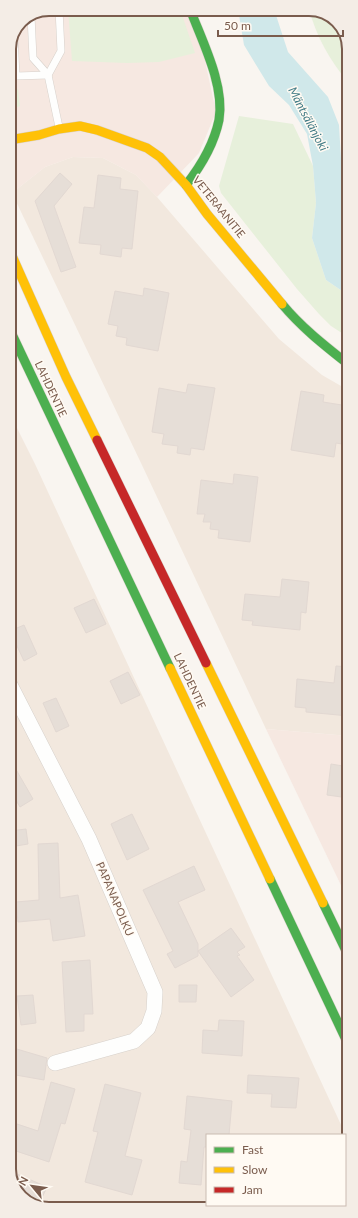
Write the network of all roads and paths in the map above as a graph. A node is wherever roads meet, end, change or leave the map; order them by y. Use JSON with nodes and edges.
{"nodes":[{"id":1,"x":59,"y":16,"type":"edge"},
{"id":2,"x":193,"y":16,"type":"edge"},
{"id":3,"x":31,"y":20,"type":"edge"},
{"id":4,"x":16,"y":75,"type":"edge"},
{"id":5,"x":48,"y":75,"type":"junction"},
{"id":6,"x":59,"y":129,"type":"junction"},
{"id":7,"x":38,"y":135,"type":"junction"},
{"id":8,"x":16,"y":139,"type":"edge"},
{"id":9,"x":21,"y":147,"type":"dead end"},
{"id":10,"x":186,"y":185,"type":"junction"},
{"id":11,"x":16,"y":265,"type":"edge"},
{"id":12,"x":16,"y":343,"type":"edge"},
{"id":13,"x":342,"y":359,"type":"edge"},
{"id":14,"x":16,"y":695,"type":"edge"},
{"id":15,"x":342,"y":943,"type":"edge"},
{"id":16,"x":342,"y":1031,"type":"edge"},
{"id":17,"x":55,"y":1063,"type":"dead end"}],
"edges":[{"from":1,"to":5,"type":"lane"},
{"from":2,"to":10,"type":"main road"},
{"from":3,"to":5,"type":"lane"},
{"from":4,"to":5,"type":"lane"},
{"from":5,"to":6,"type":"lane"},
{"from":6,"to":7,"type":"main road","name":"VETERAANITIE"},
{"from":6,"to":10,"type":"main road","name":"VETERAANITIE"},
{"from":7,"to":8,"type":"main road","name":"VETERAANITIE"},
{"from":7,"to":9,"type":"main road","name":"VETERAANITIE"},
{"from":10,"to":13,"type":"main road","name":"VETERAANITIE"},
{"from":11,"to":15,"type":"main road","name":"LAHDENTIE"},
{"from":12,"to":16,"type":"main road","name":"LAHDENTIE"},
{"from":14,"to":17,"type":"street","name":"PAPANAPOLKU"}]}
